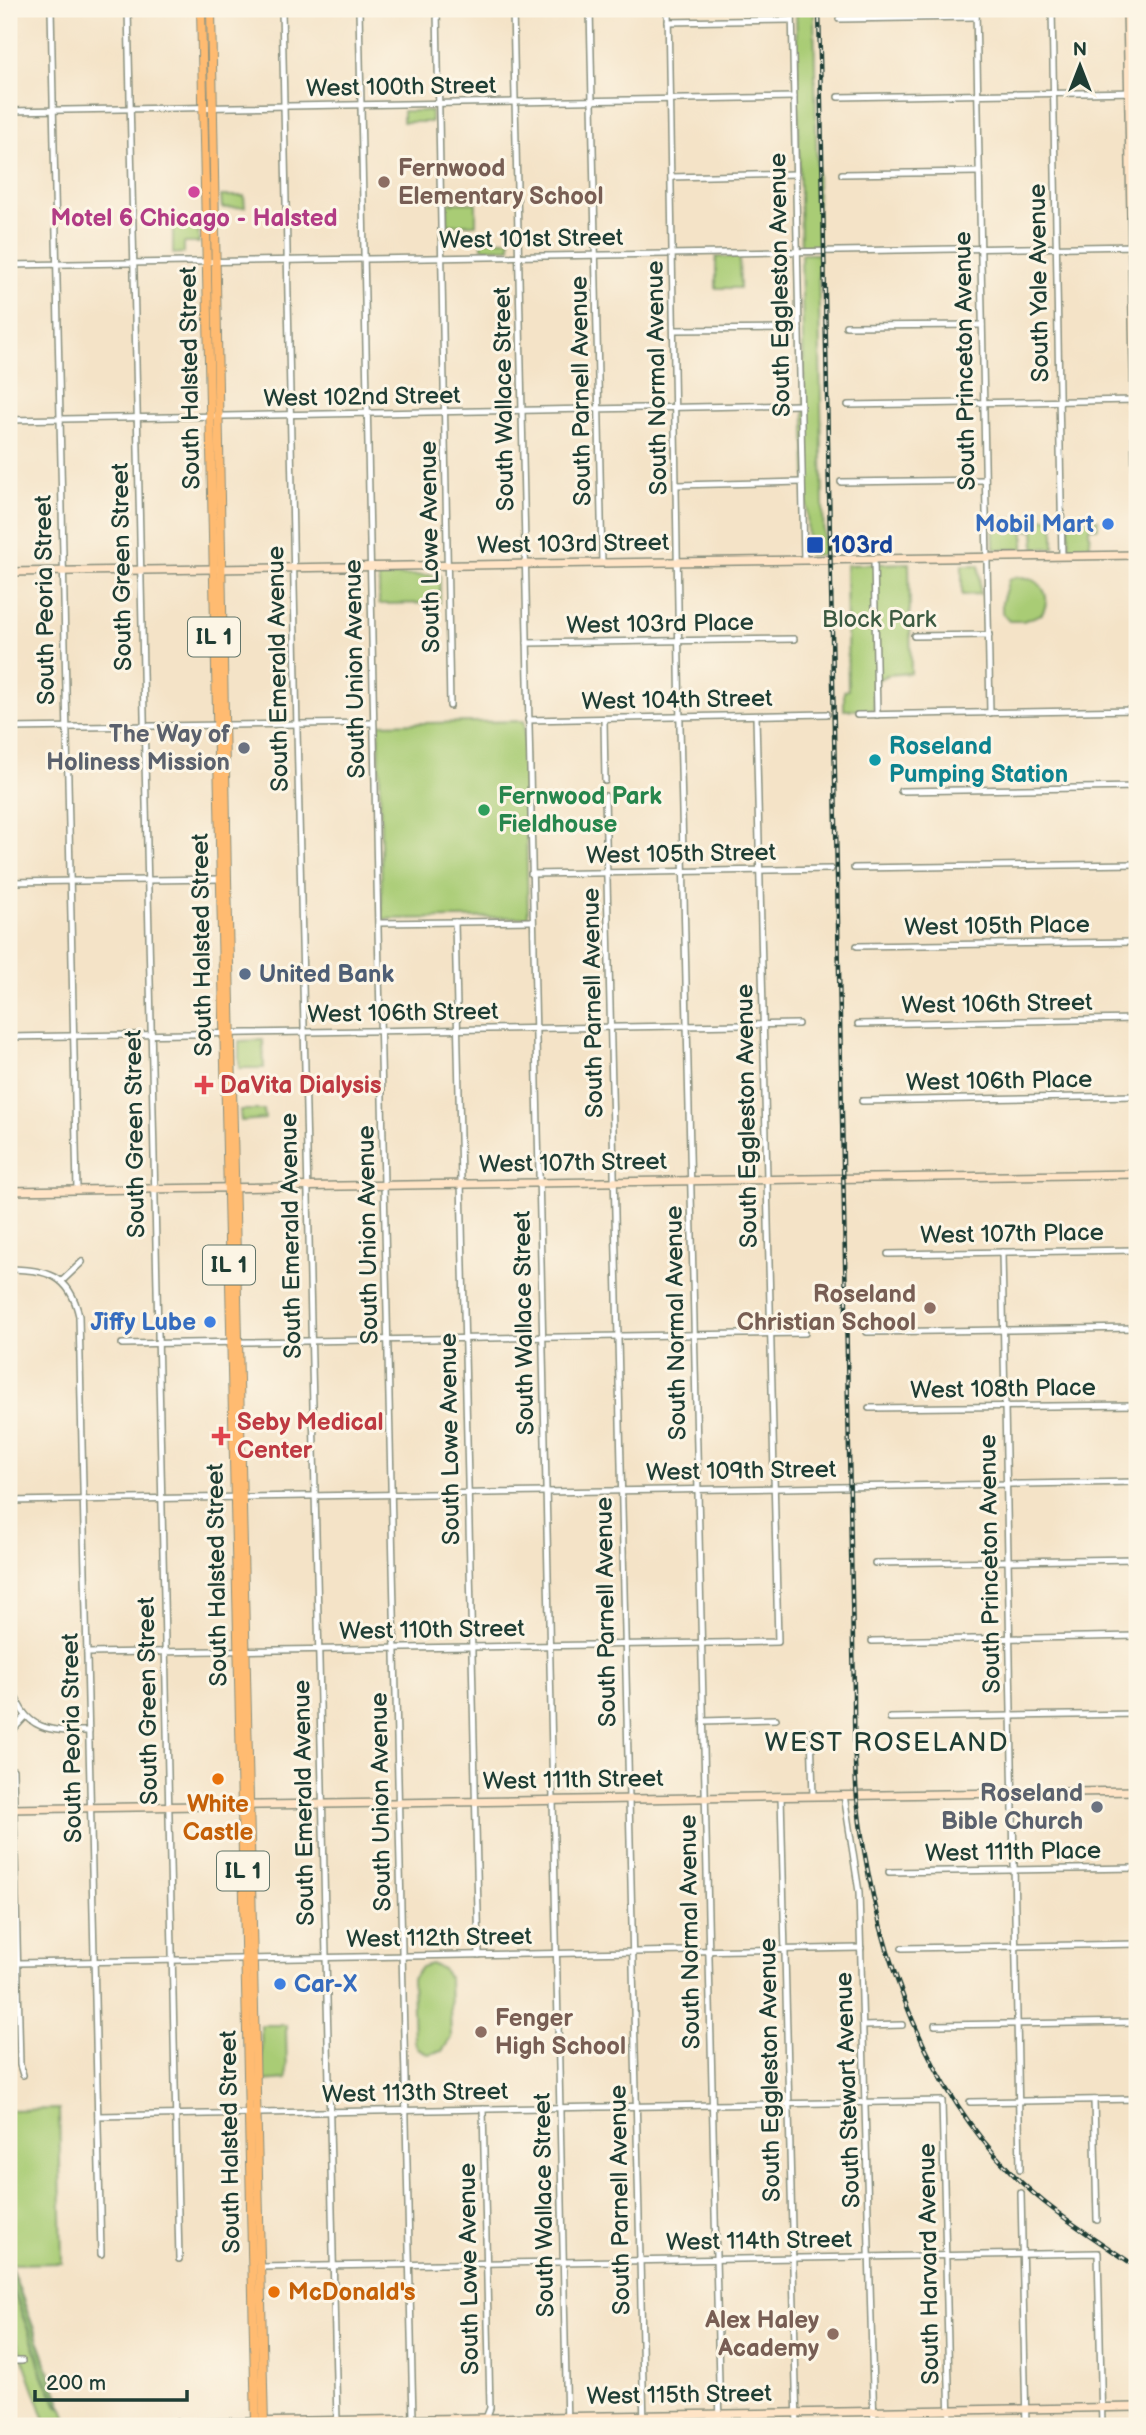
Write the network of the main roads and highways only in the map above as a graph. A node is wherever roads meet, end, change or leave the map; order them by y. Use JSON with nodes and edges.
{"nodes":[{"id":1,"x":201,"y":9,"type":"edge"},
{"id":2,"x":211,"y":9,"type":"edge"},
{"id":3,"x":207,"y":108,"type":"junction"},
{"id":4,"x":260,"y":2424,"type":"edge"}],
"edges":[{"from":1,"to":3,"type":"main road","name":"South Halsted Street","number":"IL 1"},
{"from":2,"to":3,"type":"main road","name":"South Halsted Street","number":"IL 1"},
{"from":3,"to":4,"type":"main road","name":"South Halsted Street","number":"IL 1"}]}
